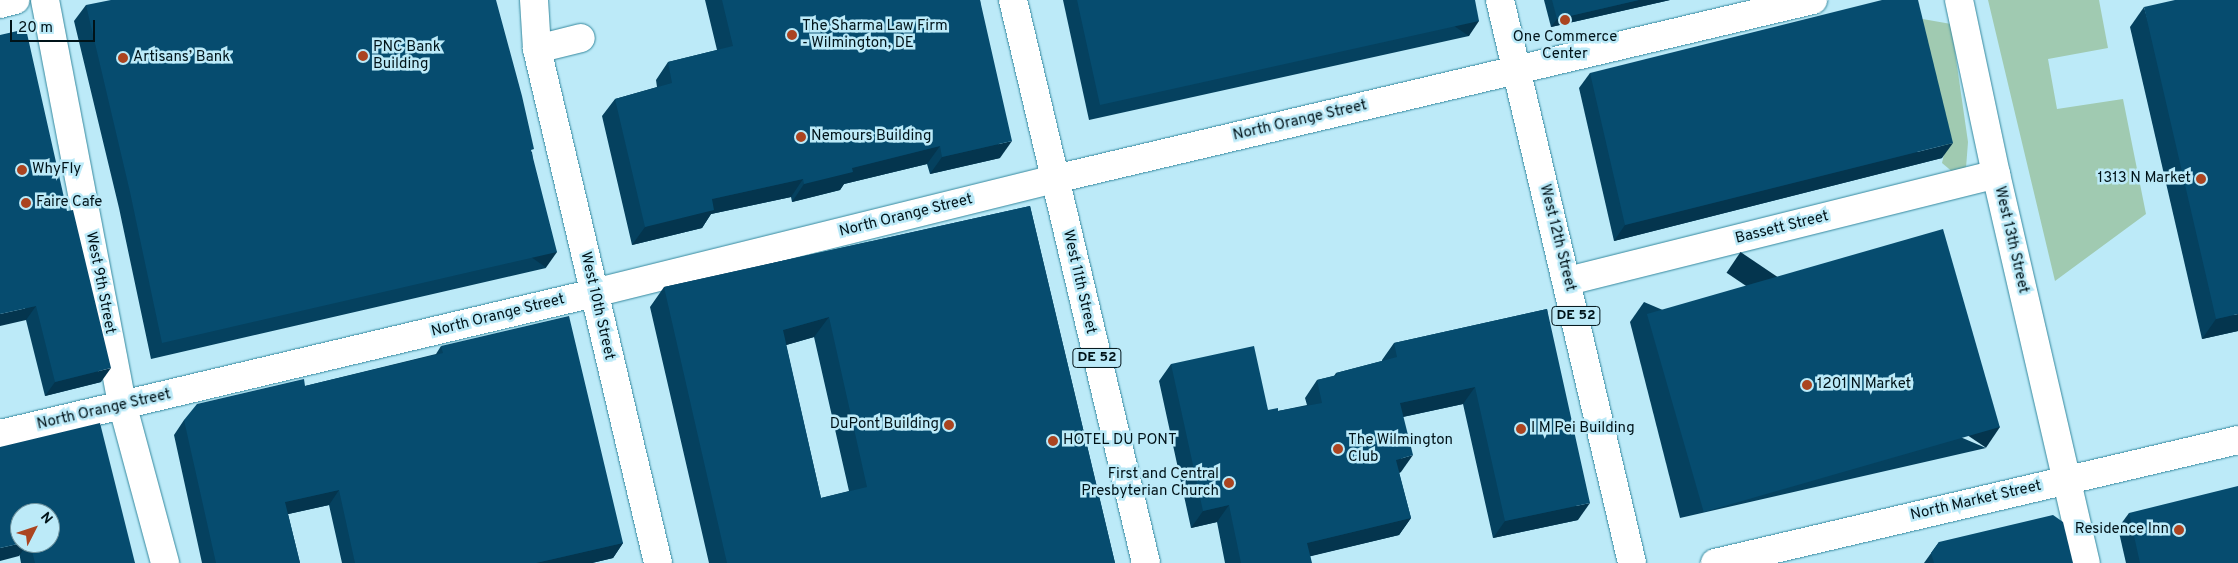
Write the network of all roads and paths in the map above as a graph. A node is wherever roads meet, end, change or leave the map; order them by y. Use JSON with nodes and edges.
{"nodes":[{"id":1,"x":15,"y":0,"type":"edge"},
{"id":2,"x":45,"y":0,"type":"edge"},
{"id":3,"x":534,"y":0,"type":"edge"},
{"id":4,"x":1013,"y":0,"type":"edge"},
{"id":5,"x":1500,"y":0,"type":"edge"},
{"id":6,"x":1813,"y":0,"type":"edge"},
{"id":7,"x":1960,"y":0,"type":"edge"},
{"id":8,"x":0,"y":4,"type":"edge"},
{"id":9,"x":581,"y":38,"type":"dead end"},
{"id":10,"x":537,"y":50,"type":"junction"},
{"id":11,"x":1517,"y":71,"type":"junction"},
{"id":12,"x":1996,"y":174,"type":"junction"},
{"id":13,"x":1055,"y":179,"type":"junction"},
{"id":14,"x":1568,"y":281,"type":"junction"},
{"id":15,"x":594,"y":294,"type":"junction"},
{"id":16,"x":123,"y":407,"type":"junction"},
{"id":17,"x":0,"y":434,"type":"edge"},
{"id":18,"x":2238,"y":440,"type":"edge"},
{"id":19,"x":2066,"y":479,"type":"junction"},
{"id":20,"x":165,"y":563,"type":"edge"},
{"id":21,"x":658,"y":563,"type":"edge"},
{"id":22,"x":1146,"y":563,"type":"edge"},
{"id":23,"x":1632,"y":563,"type":"edge"},
{"id":24,"x":1714,"y":563,"type":"edge"},
{"id":25,"x":2086,"y":563,"type":"edge"}],
"edges":[{"from":1,"to":8,"type":"street"},
{"from":2,"to":16,"type":"street","name":"West 9th Street"},
{"from":3,"to":10,"type":"street","name":"West 10th Street"},
{"from":4,"to":13,"type":"street","name":"West 11th Street","number":"DE 52"},
{"from":5,"to":11,"type":"street","name":"West 12th Street","number":"DE 52"},
{"from":6,"to":11,"type":"street","name":"North Orange Street"},
{"from":7,"to":12,"type":"street","name":"West 13th Street"},
{"from":9,"to":10,"type":"street"},
{"from":10,"to":15,"type":"street","name":"West 10th Street"},
{"from":11,"to":13,"type":"street","name":"North Orange Street"},
{"from":11,"to":14,"type":"street","name":"West 12th Street","number":"DE 52"},
{"from":12,"to":14,"type":"street","name":"Bassett Street"},
{"from":12,"to":19,"type":"street","name":"West 13th Street"},
{"from":13,"to":15,"type":"street","name":"North Orange Street"},
{"from":13,"to":22,"type":"street","name":"West 11th Street","number":"DE 52"},
{"from":14,"to":23,"type":"street","name":"West 12th Street","number":"DE 52"},
{"from":15,"to":16,"type":"street","name":"North Orange Street"},
{"from":15,"to":21,"type":"street","name":"West 10th Street"},
{"from":16,"to":17,"type":"street","name":"North Orange Street"},
{"from":16,"to":20,"type":"street","name":"West 9th Street"},
{"from":18,"to":19,"type":"street","name":"North Market Street"},
{"from":19,"to":24,"type":"street","name":"North Market Street"},
{"from":19,"to":25,"type":"street","name":"West 13th Street"}]}
